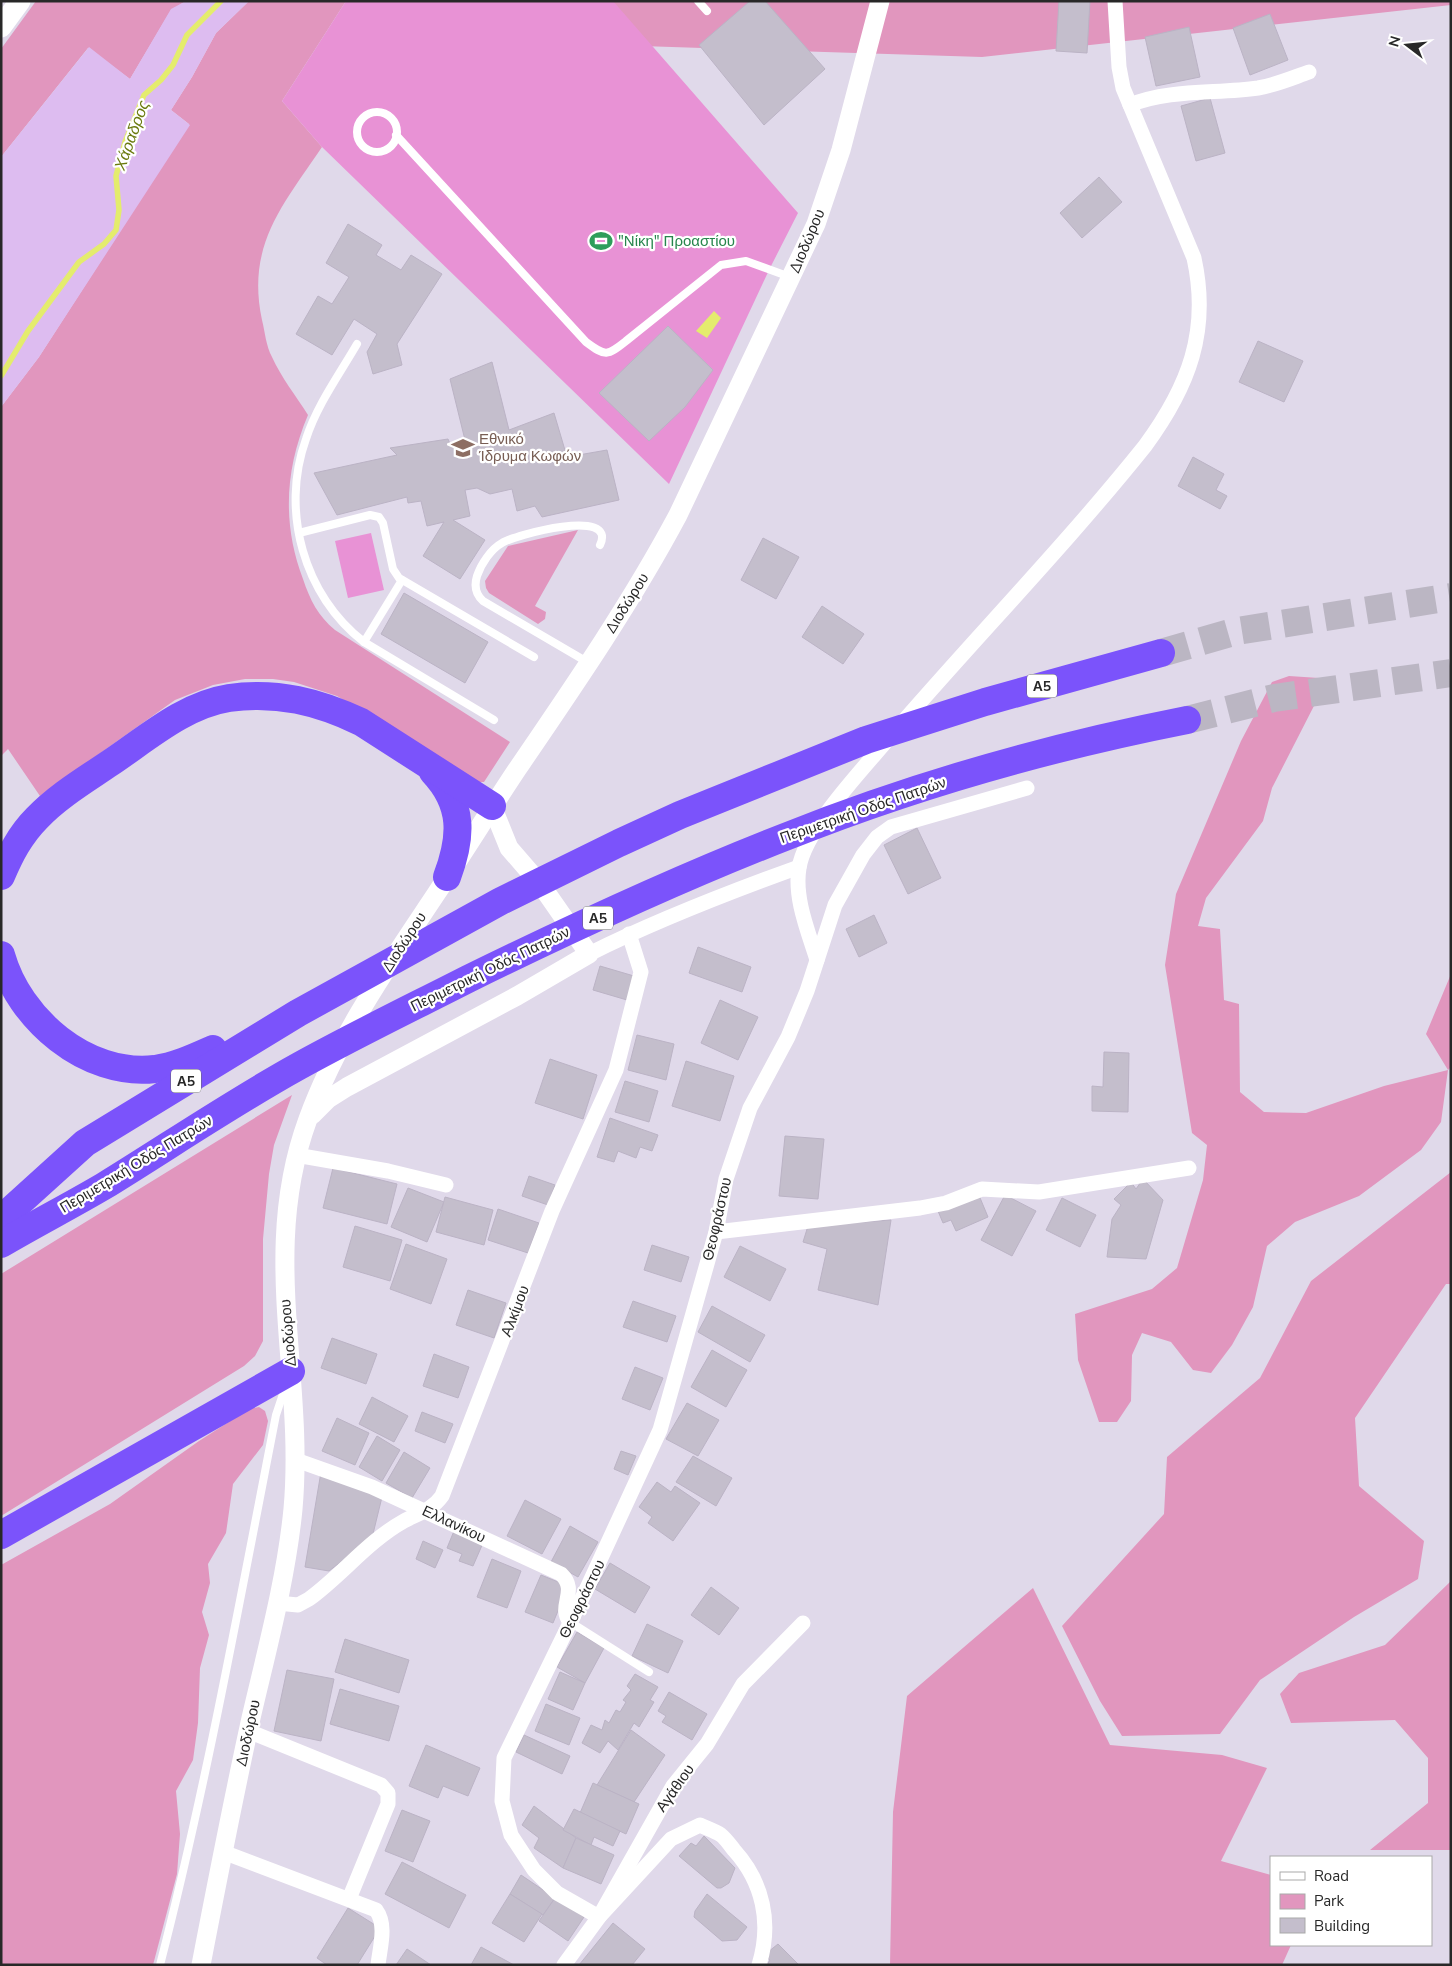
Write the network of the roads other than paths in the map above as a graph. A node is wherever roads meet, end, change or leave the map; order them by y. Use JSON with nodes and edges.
{"nodes":[{"id":1,"x":20,"y":1,"type":"edge"},
{"id":2,"x":698,"y":1,"type":"edge"},
{"id":3,"x":880,"y":1,"type":"edge"},
{"id":4,"x":1115,"y":1,"type":"edge"},
{"id":5,"x":707,"y":11,"type":"dead end"},
{"id":6,"x":1,"y":27,"type":"edge"},
{"id":7,"x":1309,"y":72,"type":"dead end"},
{"id":8,"x":1130,"y":105,"type":"junction"},
{"id":9,"x":396,"y":135,"type":"junction"},
{"id":10,"x":792,"y":278,"type":"junction"},
{"id":11,"x":357,"y":344,"type":"dead end"},
{"id":12,"x":299,"y":533,"type":"junction"},
{"id":13,"x":600,"y":545,"type":"dead end"},
{"id":14,"x":402,"y":580,"type":"junction"},
{"id":15,"x":364,"y":642,"type":"junction"},
{"id":16,"x":1161,"y":653,"type":"tunnel mouth"},
{"id":17,"x":534,"y":658,"type":"dead end"},
{"id":18,"x":589,"y":663,"type":"junction"},
{"id":19,"x":494,"y":720,"type":"dead end"},
{"id":20,"x":1187,"y":720,"type":"tunnel mouth"},
{"id":21,"x":420,"y":759,"type":"junction"},
{"id":22,"x":1027,"y":788,"type":"dead end"},
{"id":23,"x":492,"y":806,"type":"junction"},
{"id":24,"x":799,"y":867,"type":"junction"},
{"id":25,"x":1,"y":876,"type":"edge"},
{"id":26,"x":447,"y":876,"type":"junction"},
{"id":27,"x":629,"y":934,"type":"junction"},
{"id":28,"x":588,"y":954,"type":"junction"},
{"id":29,"x":1,"y":955,"type":"edge"},
{"id":30,"x":817,"y":960,"type":"junction"},
{"id":31,"x":298,"y":1013,"type":"junction"},
{"id":32,"x":308,"y":1119,"type":"junction"},
{"id":33,"x":296,"y":1155,"type":"junction"},
{"id":34,"x":1189,"y":1168,"type":"dead end"},
{"id":35,"x":446,"y":1185,"type":"dead end"},
{"id":36,"x":101,"y":1188,"type":"junction"},
{"id":37,"x":1,"y":1220,"type":"edge"},
{"id":38,"x":716,"y":1232,"type":"junction"},
{"id":39,"x":1,"y":1244,"type":"edge"},
{"id":40,"x":1,"y":1258,"type":"edge"},
{"id":41,"x":291,"y":1371,"type":"junction"},
{"id":42,"x":296,"y":1460,"type":"junction"},
{"id":43,"x":426,"y":1511,"type":"junction"},
{"id":44,"x":1,"y":1535,"type":"edge"},
{"id":45,"x":277,"y":1603,"type":"junction"},
{"id":46,"x":570,"y":1622,"type":"junction"},
{"id":47,"x":803,"y":1623,"type":"dead end"},
{"id":48,"x":649,"y":1672,"type":"dead end"},
{"id":49,"x":248,"y":1731,"type":"junction"},
{"id":50,"x":223,"y":1852,"type":"junction"},
{"id":51,"x":349,"y":1899,"type":"junction"},
{"id":52,"x":599,"y":1917,"type":"junction"},
{"id":53,"x":160,"y":1965,"type":"edge"},
{"id":54,"x":201,"y":1965,"type":"edge"},
{"id":55,"x":378,"y":1965,"type":"edge"},
{"id":56,"x":564,"y":1965,"type":"edge"},
{"id":57,"x":759,"y":1965,"type":"edge"}],
"edges":[{"from":1,"to":6,"type":"main road"},
{"from":2,"to":5,"type":"lane"},
{"from":3,"to":10,"type":"street","name":"Διοδώρου"},
{"from":4,"to":8,"type":"street"},
{"from":7,"to":8,"type":"street"},
{"from":8,"to":24,"type":"street"},
{"from":9,"to":9,"type":"lane"},
{"from":9,"to":10,"type":"lane"},
{"from":10,"to":18,"type":"street","name":"Διοδώρου"},
{"from":11,"to":12,"type":"lane"},
{"from":12,"to":14,"type":"lane"},
{"from":12,"to":15,"type":"lane"},
{"from":13,"to":18,"type":"lane"},
{"from":14,"to":15,"type":"lane"},
{"from":14,"to":17,"type":"lane"},
{"from":15,"to":19,"type":"lane"},
{"from":16,"to":31,"type":"highway","number":"Α5"},
{"from":18,"to":23,"type":"street","name":"Διοδώρου"},
{"from":20,"to":36,"type":"highway","name":"Περιμετρική Οδός Πατρών","number":"Α5"},
{"from":21,"to":23,"type":"highway"},
{"from":21,"to":25,"type":"highway"},
{"from":21,"to":26,"type":"highway"},
{"from":22,"to":30,"type":"street","name":"Θεοφράστου"},
{"from":23,"to":26,"type":"street","name":"Διοδώρου"},
{"from":23,"to":28,"type":"street"},
{"from":24,"to":27,"type":"street"},
{"from":24,"to":30,"type":"street"},
{"from":26,"to":32,"type":"street","name":"Διοδώρου"},
{"from":27,"to":28,"type":"street"},
{"from":27,"to":43,"type":"street","name":"Αλκίμου"},
{"from":28,"to":32,"type":"street"},
{"from":29,"to":31,"type":"highway"},
{"from":30,"to":38,"type":"street","name":"Θεοφράστου"},
{"from":31,"to":37,"type":"highway","number":"Α5"},
{"from":32,"to":33,"type":"street","name":"Διοδώρου"},
{"from":33,"to":35,"type":"street"},
{"from":33,"to":41,"type":"street","name":"Διοδώρου"},
{"from":34,"to":38,"type":"street"},
{"from":36,"to":39,"type":"highway","name":"Περιμετρική Οδός Πατρών","number":"Α5"},
{"from":36,"to":40,"type":"highway"},
{"from":38,"to":46,"type":"street","name":"Θεοφράστου"},
{"from":41,"to":42,"type":"street","name":"Διοδώρου"},
{"from":41,"to":44,"type":"highway"},
{"from":41,"to":53,"type":"lane"},
{"from":42,"to":43,"type":"street","name":"Ελλανίκου"},
{"from":42,"to":45,"type":"street","name":"Διοδώρου"},
{"from":43,"to":45,"type":"street","name":"Αλκίμου"},
{"from":43,"to":46,"type":"street","name":"Ελλανίκου"},
{"from":45,"to":49,"type":"street","name":"Διοδώρου"},
{"from":46,"to":48,"type":"lane"},
{"from":46,"to":52,"type":"street","name":"Θεοφράστου"},
{"from":47,"to":52,"type":"street","name":"Αγάθιου"},
{"from":49,"to":50,"type":"street","name":"Διοδώρου"},
{"from":49,"to":51,"type":"street"},
{"from":50,"to":51,"type":"street"},
{"from":50,"to":54,"type":"street","name":"Διοδώρου"},
{"from":51,"to":55,"type":"street"},
{"from":52,"to":56,"type":"street","name":"Αγάθιου"},
{"from":52,"to":57,"type":"street"}]}
